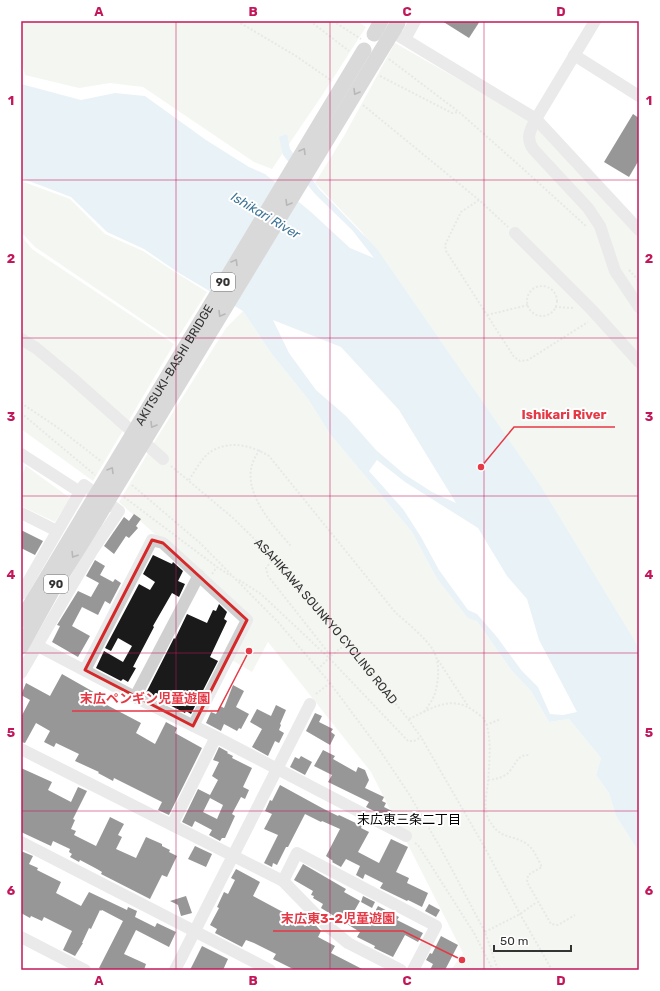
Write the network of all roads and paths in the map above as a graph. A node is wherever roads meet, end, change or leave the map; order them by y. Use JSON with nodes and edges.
{"nodes":[{"id":1,"x":237,"y":21,"type":"edge"},
{"id":2,"x":333,"y":21,"type":"edge"},
{"id":3,"x":415,"y":21,"type":"edge"},
{"id":4,"x":595,"y":21,"type":"edge"},
{"id":5,"x":399,"y":22,"type":"edge"},
{"id":6,"x":404,"y":39,"type":"junction"},
{"id":7,"x":374,"y":40,"type":"edge"},
{"id":8,"x":574,"y":55,"type":"junction"},
{"id":9,"x":338,"y":85,"type":"dead end"},
{"id":10,"x":639,"y":96,"type":"edge"},
{"id":11,"x":361,"y":103,"type":"dead end"},
{"id":12,"x":536,"y":119,"type":"junction"},
{"id":13,"x":479,"y":200,"type":"junction"},
{"id":14,"x":639,"y":230,"type":"edge"},
{"id":15,"x":591,"y":231,"type":"dead end"},
{"id":16,"x":515,"y":233,"type":"joint"},
{"id":17,"x":626,"y":268,"type":"dead end"},
{"id":18,"x":639,"y":281,"type":"edge"},
{"id":19,"x":528,"y":306,"type":"junction"},
{"id":20,"x":639,"y":307,"type":"edge"},
{"id":21,"x":487,"y":315,"type":"junction"},
{"id":22,"x":598,"y":316,"type":"junction"},
{"id":23,"x":21,"y":339,"type":"edge"},
{"id":24,"x":639,"y":362,"type":"edge"},
{"id":25,"x":21,"y":403,"type":"edge"},
{"id":26,"x":21,"y":412,"type":"edge"},
{"id":27,"x":260,"y":450,"type":"junction"},
{"id":28,"x":21,"y":454,"type":"edge"},
{"id":29,"x":163,"y":459,"type":"joint"},
{"id":30,"x":105,"y":465,"type":"dead end"},
{"id":31,"x":99,"y":478,"type":"dead end"},
{"id":32,"x":189,"y":480,"type":"junction"},
{"id":33,"x":128,"y":482,"type":"dead end"},
{"id":34,"x":80,"y":492,"type":"junction"},
{"id":35,"x":124,"y":497,"type":"dead end"},
{"id":36,"x":21,"y":513,"type":"edge"},
{"id":37,"x":89,"y":518,"type":"junction"},
{"id":38,"x":57,"y":531,"type":"junction"},
{"id":39,"x":291,"y":546,"type":"dead end"},
{"id":40,"x":274,"y":558,"type":"junction"},
{"id":41,"x":199,"y":575,"type":"junction"},
{"id":42,"x":235,"y":578,"type":"junction"},
{"id":43,"x":21,"y":594,"type":"edge"},
{"id":44,"x":21,"y":620,"type":"edge"},
{"id":45,"x":347,"y":643,"type":"junction"},
{"id":46,"x":38,"y":646,"type":"junction"},
{"id":47,"x":21,"y":647,"type":"edge"},
{"id":48,"x":330,"y":657,"type":"junction"},
{"id":49,"x":437,"y":659,"type":"junction"},
{"id":50,"x":318,"y":669,"type":"junction"},
{"id":51,"x":85,"y":670,"type":"junction"},
{"id":52,"x":21,"y":673,"type":"edge"},
{"id":53,"x":330,"y":682,"type":"junction"},
{"id":54,"x":135,"y":698,"type":"junction"},
{"id":55,"x":313,"y":699,"type":"joint"},
{"id":56,"x":469,"y":707,"type":"junction"},
{"id":57,"x":424,"y":712,"type":"junction"},
{"id":58,"x":408,"y":719,"type":"junction"},
{"id":59,"x":502,"y":719,"type":"dead end"},
{"id":60,"x":486,"y":725,"type":"junction"},
{"id":61,"x":193,"y":726,"type":"junction"},
{"id":62,"x":216,"y":737,"type":"junction"},
{"id":63,"x":421,"y":737,"type":"junction"},
{"id":64,"x":21,"y":750,"type":"edge"},
{"id":65,"x":530,"y":755,"type":"dead end"},
{"id":66,"x":278,"y":769,"type":"junction"},
{"id":67,"x":488,"y":780,"type":"junction"},
{"id":68,"x":172,"y":825,"type":"junction"},
{"id":69,"x":406,"y":836,"type":"joint"},
{"id":70,"x":21,"y":842,"type":"edge"},
{"id":71,"x":232,"y":856,"type":"junction"},
{"id":72,"x":283,"y":881,"type":"junction"},
{"id":73,"x":538,"y":902,"type":"junction"},
{"id":74,"x":520,"y":914,"type":"junction"},
{"id":75,"x":575,"y":915,"type":"dead end"},
{"id":76,"x":194,"y":931,"type":"junction"},
{"id":77,"x":485,"y":932,"type":"junction"},
{"id":78,"x":21,"y":937,"type":"edge"},
{"id":79,"x":85,"y":970,"type":"edge"},
{"id":80,"x":175,"y":970,"type":"edge"},
{"id":81,"x":270,"y":970,"type":"edge"},
{"id":82,"x":401,"y":970,"type":"edge"},
{"id":83,"x":413,"y":970,"type":"edge"},
{"id":84,"x":493,"y":970,"type":"edge"},
{"id":85,"x":498,"y":970,"type":"edge"},
{"id":86,"x":552,"y":970,"type":"edge"}],
"edges":[{"from":1,"to":9,"type":"path"},
{"from":2,"to":7,"type":"path"},
{"from":3,"to":6,"type":"street"},
{"from":4,"to":8,"type":"street"},
{"from":5,"to":7,"type":"main road","number":"90","bridge":true},
{"from":6,"to":7,"type":"street"},
{"from":6,"to":12,"type":"street"},
{"from":7,"to":15,"type":"path"},
{"from":7,"to":37,"type":"main road","name":"AKITSUKI-BASHI BRIDGE","number":"90","bridge":true},
{"from":8,"to":10,"type":"street"},
{"from":8,"to":12,"type":"street"},
{"from":11,"to":13,"type":"path"},
{"from":12,"to":14,"type":"street"},
{"from":12,"to":20,"type":"street"},
{"from":13,"to":16,"type":"path"},
{"from":13,"to":21,"type":"path"},
{"from":16,"to":22,"type":"street"},
{"from":17,"to":18,"type":"path"},
{"from":19,"to":19,"type":"path"},
{"from":19,"to":21,"type":"path"},
{"from":21,"to":22,"type":"path"},
{"from":22,"to":24,"type":"street"},
{"from":23,"to":29,"type":"street"},
{"from":25,"to":30,"type":"path"},
{"from":26,"to":31,"type":"path"},
{"from":27,"to":32,"type":"path"},
{"from":27,"to":39,"type":"path"},
{"from":27,"to":49,"type":"path"},
{"from":28,"to":34,"type":"street"},
{"from":29,"to":32,"type":"path","name":"ASAHIKAWA SOUNKYO CYCLING ROAD"},
{"from":32,"to":40,"type":"path","name":"ASAHIKAWA SOUNKYO CYCLING ROAD"},
{"from":33,"to":42,"type":"path"},
{"from":34,"to":38,"type":"street"},
{"from":34,"to":46,"type":"street"},
{"from":35,"to":42,"type":"path"},
{"from":36,"to":38,"type":"street"},
{"from":37,"to":44,"type":"main road","number":"90"},
{"from":37,"to":47,"type":"main road","number":"90","one_way":true},
{"from":38,"to":43,"type":"street"},
{"from":40,"to":45,"type":"path","name":"ASAHIKAWA SOUNKYO CYCLING ROAD"},
{"from":40,"to":48,"type":"path"},
{"from":41,"to":51,"type":"street"},
{"from":41,"to":54,"type":"street"},
{"from":41,"to":61,"type":"street"},
{"from":42,"to":48,"type":"path"},
{"from":42,"to":50,"type":"path"},
{"from":45,"to":48,"type":"path"},
{"from":45,"to":58,"type":"path","name":"ASAHIKAWA SOUNKYO CYCLING ROAD"},
{"from":46,"to":51,"type":"street"},
{"from":46,"to":52,"type":"street"},
{"from":48,"to":50,"type":"path"},
{"from":48,"to":63,"type":"path"},
{"from":49,"to":56,"type":"path"},
{"from":49,"to":57,"type":"path"},
{"from":50,"to":53,"type":"path"},
{"from":51,"to":54,"type":"street"},
{"from":53,"to":55,"type":"path"},
{"from":53,"to":77,"type":"path"},
{"from":54,"to":61,"type":"street"},
{"from":55,"to":66,"type":"street"},
{"from":56,"to":57,"type":"path"},
{"from":56,"to":60,"type":"path"},
{"from":57,"to":58,"type":"path"},
{"from":58,"to":63,"type":"path","name":"ASAHIKAWA SOUNKYO CYCLING ROAD"},
{"from":59,"to":60,"type":"path"},
{"from":60,"to":67,"type":"path"},
{"from":61,"to":62,"type":"street"},
{"from":62,"to":66,"type":"street"},
{"from":62,"to":68,"type":"street"},
{"from":63,"to":74,"type":"path","name":"ASAHIKAWA SOUNKYO CYCLING ROAD"},
{"from":64,"to":68,"type":"street"},
{"from":65,"to":67,"type":"path"},
{"from":66,"to":69,"type":"street"},
{"from":66,"to":71,"type":"street"},
{"from":67,"to":73,"type":"path"},
{"from":68,"to":71,"type":"street"},
{"from":69,"to":84,"type":"path"},
{"from":70,"to":76,"type":"street"},
{"from":71,"to":72,"type":"street"},
{"from":71,"to":76,"type":"street"},
{"from":72,"to":82,"type":"street"},
{"from":72,"to":83,"type":"street"},
{"from":73,"to":74,"type":"path"},
{"from":73,"to":75,"type":"path"},
{"from":74,"to":77,"type":"path"},
{"from":74,"to":86,"type":"path","name":"ASAHIKAWA SOUNKYO CYCLING ROAD"},
{"from":76,"to":80,"type":"street"},
{"from":76,"to":81,"type":"street"},
{"from":77,"to":85,"type":"path"},
{"from":78,"to":79,"type":"street"},
{"from":84,"to":85,"type":"path"}]}
